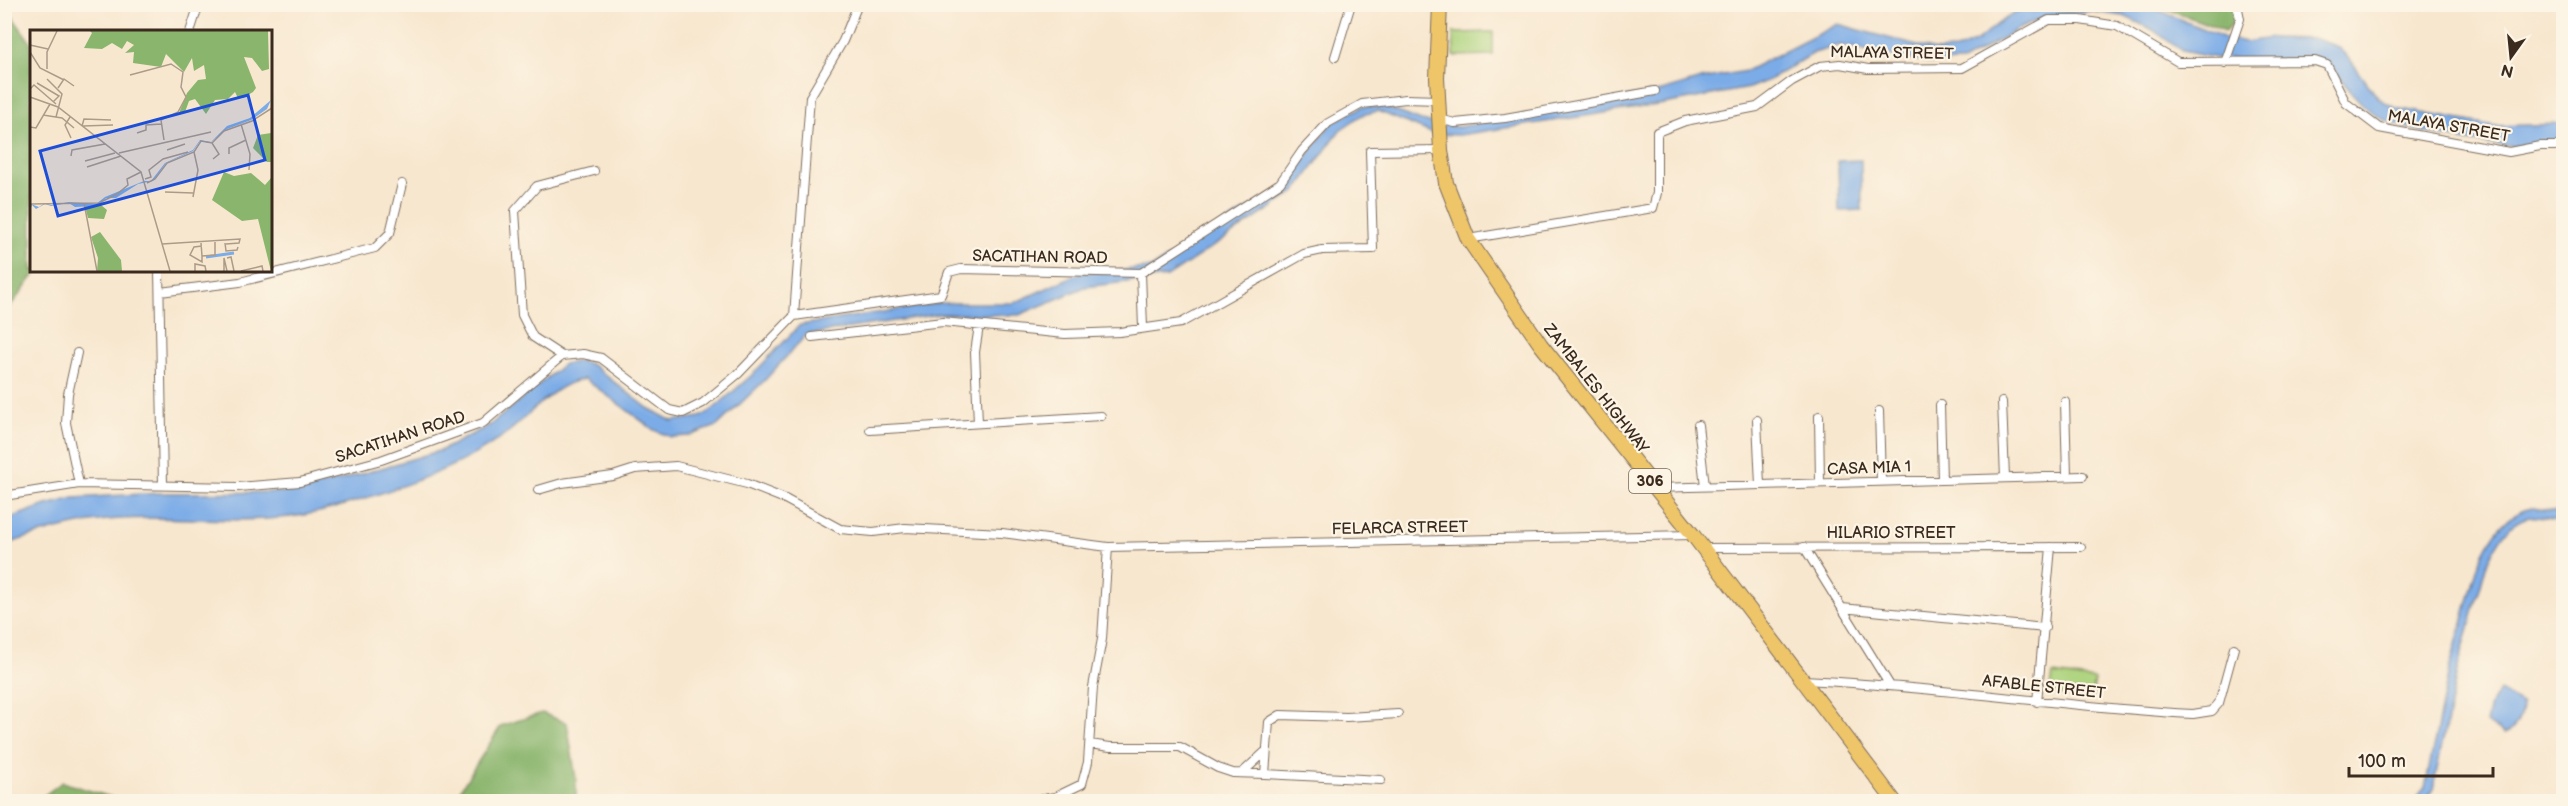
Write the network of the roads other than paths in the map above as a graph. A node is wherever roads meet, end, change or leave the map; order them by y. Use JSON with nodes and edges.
{"nodes":[{"id":1,"x":199,"y":4,"type":"edge"},
{"id":2,"x":858,"y":4,"type":"edge"},
{"id":3,"x":1351,"y":4,"type":"edge"},
{"id":4,"x":1440,"y":4,"type":"edge"},
{"id":5,"x":2237,"y":4,"type":"edge"},
{"id":6,"x":190,"y":30,"type":"edge"},
{"id":7,"x":1335,"y":57,"type":"dead end"},
{"id":8,"x":2225,"y":63,"type":"junction"},
{"id":9,"x":1655,"y":91,"type":"dead end"},
{"id":10,"x":1438,"y":100,"type":"junction"},
{"id":11,"x":1439,"y":120,"type":"junction"},
{"id":12,"x":1441,"y":146,"type":"junction"},
{"id":13,"x":2564,"y":146,"type":"edge"},
{"id":14,"x":594,"y":171,"type":"dead end"},
{"id":15,"x":402,"y":184,"type":"dead end"},
{"id":16,"x":1468,"y":239,"type":"junction"},
{"id":17,"x":159,"y":272,"type":"edge"},
{"id":18,"x":1141,"y":273,"type":"junction"},
{"id":19,"x":160,"y":292,"type":"junction"},
{"id":20,"x":794,"y":316,"type":"junction"},
{"id":21,"x":979,"y":326,"type":"junction"},
{"id":22,"x":1143,"y":328,"type":"junction"},
{"id":23,"x":812,"y":337,"type":"dead end"},
{"id":24,"x":77,"y":353,"type":"dead end"},
{"id":25,"x":562,"y":356,"type":"junction"},
{"id":26,"x":2002,"y":402,"type":"dead end"},
{"id":27,"x":2065,"y":402,"type":"dead end"},
{"id":28,"x":1940,"y":405,"type":"dead end"},
{"id":29,"x":1879,"y":411,"type":"dead end"},
{"id":30,"x":1101,"y":416,"type":"dead end"},
{"id":31,"x":1819,"y":416,"type":"dead end"},
{"id":32,"x":1757,"y":420,"type":"dead end"},
{"id":33,"x":978,"y":423,"type":"junction"},
{"id":34,"x":1698,"y":425,"type":"dead end"},
{"id":35,"x":870,"y":430,"type":"dead end"},
{"id":36,"x":2067,"y":476,"type":"junction"},
{"id":37,"x":2083,"y":476,"type":"dead end"},
{"id":38,"x":2005,"y":478,"type":"junction"},
{"id":39,"x":1942,"y":480,"type":"junction"},
{"id":40,"x":1881,"y":482,"type":"junction"},
{"id":41,"x":1820,"y":483,"type":"junction"},
{"id":42,"x":79,"y":484,"type":"junction"},
{"id":43,"x":163,"y":485,"type":"junction"},
{"id":44,"x":1760,"y":485,"type":"junction"},
{"id":45,"x":1705,"y":486,"type":"junction"},
{"id":46,"x":1655,"y":488,"type":"junction"},
{"id":47,"x":538,"y":490,"type":"dead end"},
{"id":48,"x":4,"y":496,"type":"edge"},
{"id":49,"x":1692,"y":535,"type":"junction"},
{"id":50,"x":1108,"y":547,"type":"junction"},
{"id":51,"x":2051,"y":547,"type":"junction"},
{"id":52,"x":2081,"y":547,"type":"dead end"},
{"id":53,"x":1702,"y":548,"type":"junction"},
{"id":54,"x":1804,"y":548,"type":"junction"},
{"id":55,"x":1842,"y":608,"type":"junction"},
{"id":56,"x":2045,"y":628,"type":"junction"},
{"id":57,"x":2234,"y":648,"type":"dead end"},
{"id":58,"x":1804,"y":680,"type":"junction"},
{"id":59,"x":1889,"y":684,"type":"junction"},
{"id":60,"x":2037,"y":702,"type":"junction"},
{"id":61,"x":1398,"y":714,"type":"dead end"},
{"id":62,"x":1090,"y":744,"type":"junction"},
{"id":63,"x":1265,"y":752,"type":"junction"},
{"id":64,"x":1242,"y":773,"type":"junction"},
{"id":65,"x":1265,"y":774,"type":"junction"},
{"id":66,"x":1380,"y":780,"type":"dead end"},
{"id":67,"x":1028,"y":801,"type":"edge"},
{"id":68,"x":1895,"y":801,"type":"edge"}],
"edges":[{"from":1,"to":6,"type":"street"},
{"from":2,"to":20,"type":"street"},
{"from":3,"to":7,"type":"street"},
{"from":4,"to":10,"type":"main road","name":"ZAMBALES HIGHWAY","number":"306"},
{"from":5,"to":8,"type":"street"},
{"from":8,"to":13,"type":"street","name":"MALAYA STREET"},
{"from":8,"to":16,"type":"street","name":"MALAYA STREET"},
{"from":9,"to":11,"type":"street"},
{"from":10,"to":11,"type":"main road","name":"ZAMBALES HIGHWAY","number":"306"},
{"from":10,"to":18,"type":"street"},
{"from":11,"to":12,"type":"main road","name":"ZAMBALES HIGHWAY","number":"306"},
{"from":12,"to":16,"type":"main road","name":"ZAMBALES HIGHWAY","number":"306"},
{"from":12,"to":22,"type":"street"},
{"from":14,"to":25,"type":"street"},
{"from":15,"to":19,"type":"street"},
{"from":16,"to":46,"type":"main road","name":"ZAMBALES HIGHWAY","number":"306"},
{"from":17,"to":19,"type":"street"},
{"from":18,"to":20,"type":"street","name":"SACATIHAN ROAD"},
{"from":18,"to":22,"type":"street"},
{"from":19,"to":43,"type":"street"},
{"from":20,"to":25,"type":"street"},
{"from":21,"to":22,"type":"street"},
{"from":21,"to":23,"type":"street"},
{"from":21,"to":33,"type":"street"},
{"from":24,"to":42,"type":"street"},
{"from":25,"to":43,"type":"street","name":"SACATIHAN ROAD"},
{"from":26,"to":38,"type":"street"},
{"from":27,"to":36,"type":"street"},
{"from":28,"to":39,"type":"street"},
{"from":29,"to":40,"type":"street"},
{"from":30,"to":33,"type":"street"},
{"from":31,"to":41,"type":"street"},
{"from":32,"to":44,"type":"street"},
{"from":33,"to":35,"type":"street"},
{"from":34,"to":45,"type":"street"},
{"from":36,"to":37,"type":"street","name":"CASA MIA 1"},
{"from":36,"to":38,"type":"street","name":"CASA MIA 1"},
{"from":38,"to":39,"type":"street","name":"CASA MIA 1"},
{"from":39,"to":40,"type":"street","name":"CASA MIA 1"},
{"from":40,"to":41,"type":"street","name":"CASA MIA 1"},
{"from":41,"to":44,"type":"street","name":"CASA MIA 1"},
{"from":42,"to":43,"type":"street","name":"SACATIHAN ROAD"},
{"from":42,"to":48,"type":"street","name":"SACATIHAN ROAD"},
{"from":44,"to":45,"type":"street","name":"CASA MIA 1"},
{"from":45,"to":46,"type":"street","name":"CASA MIA 1"},
{"from":46,"to":49,"type":"main road","name":"ZAMBALES HIGHWAY","number":"306"},
{"from":47,"to":50,"type":"street","name":"FELARCA STREET"},
{"from":49,"to":50,"type":"street","name":"FELARCA STREET"},
{"from":49,"to":53,"type":"main road","name":"ZAMBALES HIGHWAY","number":"306"},
{"from":50,"to":62,"type":"street"},
{"from":51,"to":52,"type":"street","name":"HILARIO STREET"},
{"from":51,"to":54,"type":"street","name":"HILARIO STREET"},
{"from":51,"to":56,"type":"street"},
{"from":53,"to":54,"type":"street","name":"HILARIO STREET"},
{"from":53,"to":58,"type":"main road","name":"ZAMBALES HIGHWAY","number":"306"},
{"from":54,"to":55,"type":"street"},
{"from":55,"to":56,"type":"street"},
{"from":55,"to":59,"type":"street"},
{"from":56,"to":60,"type":"street"},
{"from":57,"to":60,"type":"street","name":"AFABLE STREET"},
{"from":58,"to":59,"type":"street","name":"AFABLE STREET"},
{"from":58,"to":68,"type":"main road","name":"ZAMBALES HIGHWAY","number":"306"},
{"from":59,"to":60,"type":"street","name":"AFABLE STREET"},
{"from":61,"to":63,"type":"street"},
{"from":62,"to":64,"type":"street"},
{"from":62,"to":67,"type":"street"},
{"from":63,"to":64,"type":"street"},
{"from":63,"to":65,"type":"street"},
{"from":64,"to":65,"type":"street"},
{"from":65,"to":66,"type":"street"}]}
